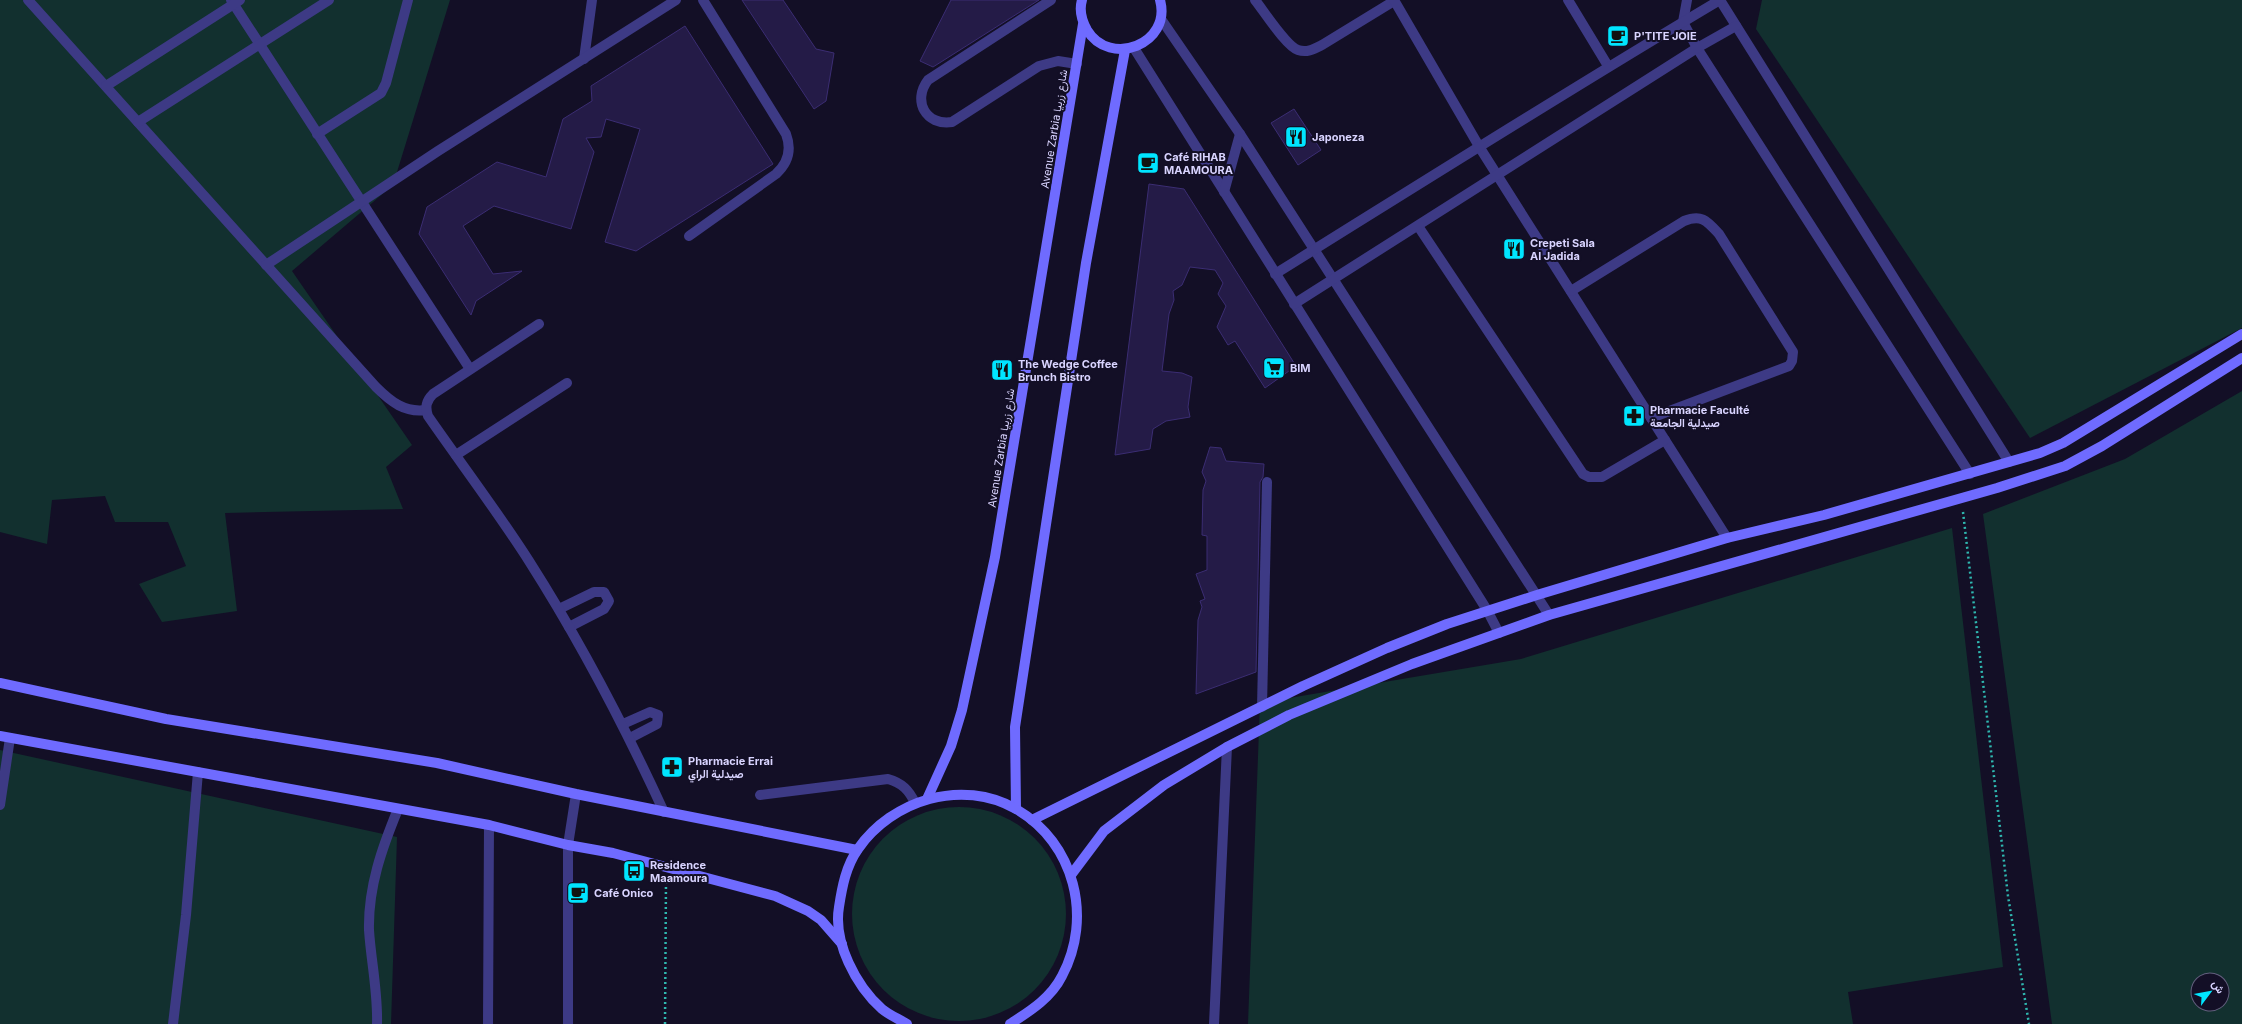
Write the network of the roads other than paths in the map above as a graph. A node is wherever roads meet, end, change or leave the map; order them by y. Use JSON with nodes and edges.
{"nodes":[{"id":1,"x":28,"y":0,"type":"edge"},
{"id":2,"x":329,"y":0,"type":"edge"},
{"id":3,"x":408,"y":0,"type":"edge"},
{"id":4,"x":592,"y":0,"type":"edge"},
{"id":5,"x":676,"y":0,"type":"edge"},
{"id":6,"x":703,"y":0,"type":"edge"},
{"id":7,"x":1051,"y":0,"type":"edge"},
{"id":8,"x":1082,"y":0,"type":"edge"},
{"id":9,"x":1160,"y":0,"type":"edge"},
{"id":10,"x":1256,"y":0,"type":"edge"},
{"id":11,"x":1394,"y":0,"type":"edge"},
{"id":12,"x":1568,"y":0,"type":"edge"},
{"id":13,"x":1687,"y":0,"type":"edge"},
{"id":14,"x":1720,"y":0,"type":"edge"},
{"id":15,"x":235,"y":1,"type":"edge"},
{"id":16,"x":1161,"y":19,"type":"junction"},
{"id":17,"x":1683,"y":22,"type":"junction"},
{"id":18,"x":1084,"y":24,"type":"junction"},
{"id":19,"x":1736,"y":26,"type":"junction"},
{"id":20,"x":260,"y":44,"type":"junction"},
{"id":21,"x":1697,"y":48,"type":"junction"},
{"id":22,"x":1130,"y":49,"type":"junction"},
{"id":23,"x":584,"y":59,"type":"junction"},
{"id":24,"x":1077,"y":64,"type":"junction"},
{"id":25,"x":1608,"y":66,"type":"junction"},
{"id":26,"x":106,"y":86,"type":"junction"},
{"id":27,"x":138,"y":122,"type":"junction"},
{"id":28,"x":317,"y":134,"type":"junction"},
{"id":29,"x":1240,"y":134,"type":"junction"},
{"id":30,"x":1480,"y":148,"type":"junction"},
{"id":31,"x":1498,"y":175,"type":"junction"},
{"id":32,"x":1224,"y":192,"type":"junction"},
{"id":33,"x":361,"y":202,"type":"junction"},
{"id":34,"x":1418,"y":226,"type":"junction"},
{"id":35,"x":689,"y":236,"type":"dead end"},
{"id":36,"x":1315,"y":249,"type":"junction"},
{"id":37,"x":266,"y":265,"type":"junction"},
{"id":38,"x":1275,"y":274,"type":"junction"},
{"id":39,"x":1334,"y":279,"type":"junction"},
{"id":40,"x":1571,"y":291,"type":"junction"},
{"id":41,"x":1294,"y":304,"type":"junction"},
{"id":42,"x":539,"y":324,"type":"dead end"},
{"id":43,"x":2242,"y":334,"type":"edge"},
{"id":44,"x":2242,"y":358,"type":"edge"},
{"id":45,"x":470,"y":369,"type":"junction"},
{"id":46,"x":567,"y":384,"type":"dead end"},
{"id":47,"x":426,"y":410,"type":"junction"},
{"id":48,"x":1652,"y":418,"type":"junction"},
{"id":49,"x":1665,"y":440,"type":"junction"},
{"id":50,"x":456,"y":456,"type":"junction"},
{"id":51,"x":2009,"y":462,"type":"junction"},
{"id":52,"x":1970,"y":474,"type":"junction"},
{"id":53,"x":1267,"y":482,"type":"dead end"},
{"id":54,"x":1727,"y":538,"type":"junction"},
{"id":55,"x":1537,"y":595,"type":"junction"},
{"id":56,"x":559,"y":609,"type":"junction"},
{"id":57,"x":1487,"y":610,"type":"junction"},
{"id":58,"x":1549,"y":616,"type":"junction"},
{"id":59,"x":569,"y":627,"type":"junction"},
{"id":60,"x":1499,"y":633,"type":"junction"},
{"id":61,"x":0,"y":683,"type":"edge"},
{"id":62,"x":1262,"y":707,"type":"junction"},
{"id":63,"x":623,"y":724,"type":"junction"},
{"id":64,"x":5,"y":737,"type":"edge"},
{"id":65,"x":630,"y":738,"type":"junction"},
{"id":66,"x":1227,"y":747,"type":"junction"},
{"id":67,"x":198,"y":772,"type":"junction"},
{"id":68,"x":576,"y":794,"type":"junction"},
{"id":69,"x":760,"y":795,"type":"dead end"},
{"id":70,"x":927,"y":799,"type":"junction"},
{"id":71,"x":915,"y":803,"type":"junction"},
{"id":72,"x":0,"y":804,"type":"edge"},
{"id":73,"x":398,"y":809,"type":"junction"},
{"id":74,"x":1016,"y":809,"type":"junction"},
{"id":75,"x":664,"y":812,"type":"junction"},
{"id":76,"x":1032,"y":820,"type":"junction"},
{"id":77,"x":489,"y":825,"type":"junction"},
{"id":78,"x":568,"y":845,"type":"junction"},
{"id":79,"x":857,"y":850,"type":"junction"},
{"id":80,"x":1072,"y":875,"type":"junction"},
{"id":81,"x":842,"y":944,"type":"junction"},
{"id":82,"x":173,"y":1024,"type":"edge"},
{"id":83,"x":377,"y":1024,"type":"edge"},
{"id":84,"x":488,"y":1024,"type":"edge"},
{"id":85,"x":568,"y":1024,"type":"edge"},
{"id":86,"x":907,"y":1024,"type":"edge"},
{"id":87,"x":1010,"y":1024,"type":"edge"},
{"id":88,"x":1214,"y":1024,"type":"edge"}],
"edges":[{"from":1,"to":26,"type":"street"},
{"from":2,"to":20,"type":"street"},
{"from":3,"to":28,"type":"street"},
{"from":4,"to":23,"type":"street"},
{"from":5,"to":23,"type":"street"},
{"from":6,"to":35,"type":"street"},
{"from":7,"to":24,"type":"street"},
{"from":8,"to":18,"type":"main road"},
{"from":9,"to":16,"type":"main road"},
{"from":10,"to":11,"type":"street"},
{"from":11,"to":30,"type":"street"},
{"from":12,"to":25,"type":"street"},
{"from":13,"to":17,"type":"street"},
{"from":14,"to":17,"type":"street"},
{"from":14,"to":19,"type":"street"},
{"from":15,"to":20,"type":"street"},
{"from":15,"to":26,"type":"street"},
{"from":16,"to":22,"type":"main road"},
{"from":16,"to":29,"type":"street"},
{"from":17,"to":21,"type":"street"},
{"from":17,"to":25,"type":"street"},
{"from":18,"to":22,"type":"main road"},
{"from":18,"to":24,"type":"main road","name":"Avenue Zarbia شارع زربيا"},
{"from":19,"to":21,"type":"street"},
{"from":19,"to":51,"type":"street"},
{"from":20,"to":27,"type":"street"},
{"from":20,"to":28,"type":"street"},
{"from":21,"to":31,"type":"street"},
{"from":21,"to":52,"type":"street"},
{"from":22,"to":32,"type":"street"},
{"from":22,"to":74,"type":"main road"},
{"from":23,"to":33,"type":"street"},
{"from":24,"to":70,"type":"main road","name":"Avenue Zarbia شارع زربيا"},
{"from":25,"to":30,"type":"street"},
{"from":26,"to":27,"type":"street"},
{"from":27,"to":37,"type":"street"},
{"from":28,"to":33,"type":"street"},
{"from":29,"to":32,"type":"street"},
{"from":29,"to":36,"type":"street"},
{"from":30,"to":31,"type":"street"},
{"from":30,"to":36,"type":"street"},
{"from":31,"to":34,"type":"street"},
{"from":31,"to":40,"type":"street"},
{"from":32,"to":38,"type":"street"},
{"from":33,"to":37,"type":"street"},
{"from":33,"to":45,"type":"street"},
{"from":34,"to":39,"type":"street"},
{"from":34,"to":49,"type":"street"},
{"from":36,"to":38,"type":"street"},
{"from":36,"to":39,"type":"street"},
{"from":37,"to":47,"type":"street"},
{"from":38,"to":41,"type":"street"},
{"from":39,"to":41,"type":"street"},
{"from":39,"to":55,"type":"street"},
{"from":40,"to":48,"type":"street"},
{"from":40,"to":48,"type":"street"},
{"from":41,"to":57,"type":"street"},
{"from":42,"to":45,"type":"street"},
{"from":43,"to":51,"type":"main road"},
{"from":44,"to":58,"type":"main road"},
{"from":45,"to":47,"type":"street"},
{"from":46,"to":50,"type":"street"},
{"from":47,"to":50,"type":"street"},
{"from":48,"to":49,"type":"street"},
{"from":49,"to":54,"type":"street"},
{"from":50,"to":56,"type":"street"},
{"from":51,"to":52,"type":"main road"},
{"from":52,"to":54,"type":"main road"},
{"from":53,"to":62,"type":"street"},
{"from":54,"to":55,"type":"main road"},
{"from":55,"to":57,"type":"main road"},
{"from":55,"to":58,"type":"street"},
{"from":56,"to":59,"type":"street"},
{"from":56,"to":59,"type":"street"},
{"from":57,"to":60,"type":"street"},
{"from":57,"to":62,"type":"main road"},
{"from":58,"to":60,"type":"main road"},
{"from":59,"to":63,"type":"street"},
{"from":60,"to":66,"type":"main road"},
{"from":61,"to":68,"type":"main road"},
{"from":62,"to":76,"type":"main road"},
{"from":63,"to":65,"type":"street"},
{"from":63,"to":65,"type":"street"},
{"from":64,"to":67,"type":"main road"},
{"from":64,"to":72,"type":"street"},
{"from":65,"to":75,"type":"street"},
{"from":66,"to":80,"type":"main road"},
{"from":66,"to":88,"type":"street"},
{"from":67,"to":73,"type":"main road"},
{"from":67,"to":82,"type":"street"},
{"from":68,"to":75,"type":"main road"},
{"from":68,"to":78,"type":"street"},
{"from":69,"to":71,"type":"street"},
{"from":70,"to":71,"type":"main road"},
{"from":70,"to":74,"type":"main road"},
{"from":71,"to":79,"type":"main road"},
{"from":73,"to":77,"type":"main road"},
{"from":73,"to":83,"type":"street"},
{"from":74,"to":76,"type":"main road"},
{"from":75,"to":79,"type":"main road"},
{"from":76,"to":80,"type":"main road"},
{"from":77,"to":78,"type":"main road"},
{"from":77,"to":84,"type":"street"},
{"from":78,"to":81,"type":"main road"},
{"from":78,"to":85,"type":"street"},
{"from":79,"to":81,"type":"main road"},
{"from":80,"to":87,"type":"main road"},
{"from":81,"to":86,"type":"main road"}]}
